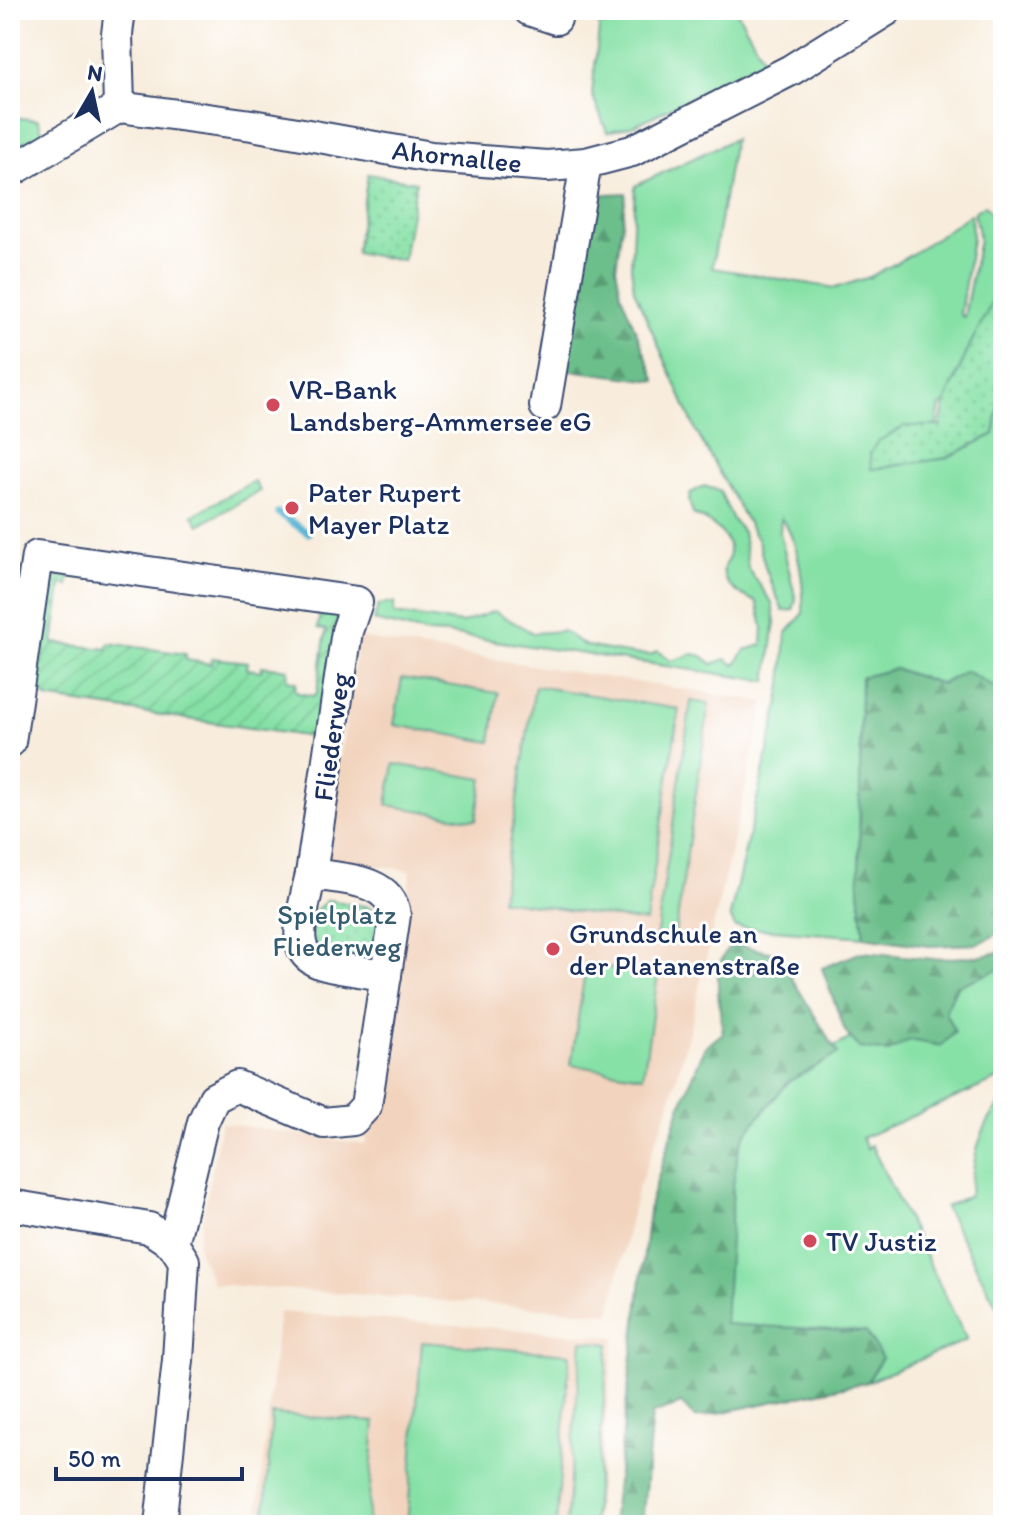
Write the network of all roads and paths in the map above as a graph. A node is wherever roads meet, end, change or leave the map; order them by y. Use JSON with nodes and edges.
{"nodes":[{"id":1,"x":120,"y":10,"type":"edge"},
{"id":2,"x":887,"y":10,"type":"edge"},
{"id":3,"x":119,"y":107,"type":"junction"},
{"id":4,"x":586,"y":163,"type":"junction"},
{"id":5,"x":10,"y":172,"type":"edge"},
{"id":6,"x":545,"y":406,"type":"dead end"},
{"id":7,"x":10,"y":742,"type":"edge"},
{"id":8,"x":311,"y":874,"type":"junction"},
{"id":9,"x":386,"y":975,"type":"junction"},
{"id":10,"x":10,"y":1205,"type":"edge"},
{"id":11,"x":173,"y":1244,"type":"junction"},
{"id":12,"x":160,"y":1525,"type":"edge"}],
"edges":[{"from":1,"to":3,"type":"street"},
{"from":2,"to":4,"type":"street","name":"Ahornallee"},
{"from":3,"to":4,"type":"street","name":"Ahornallee"},
{"from":3,"to":5,"type":"street"},
{"from":4,"to":6,"type":"street"},
{"from":7,"to":8,"type":"street","name":"Fliederweg"},
{"from":8,"to":9,"type":"street"},
{"from":8,"to":9,"type":"street","name":"Fliederweg"},
{"from":9,"to":11,"type":"street"},
{"from":10,"to":11,"type":"street"},
{"from":11,"to":12,"type":"street"}]}
